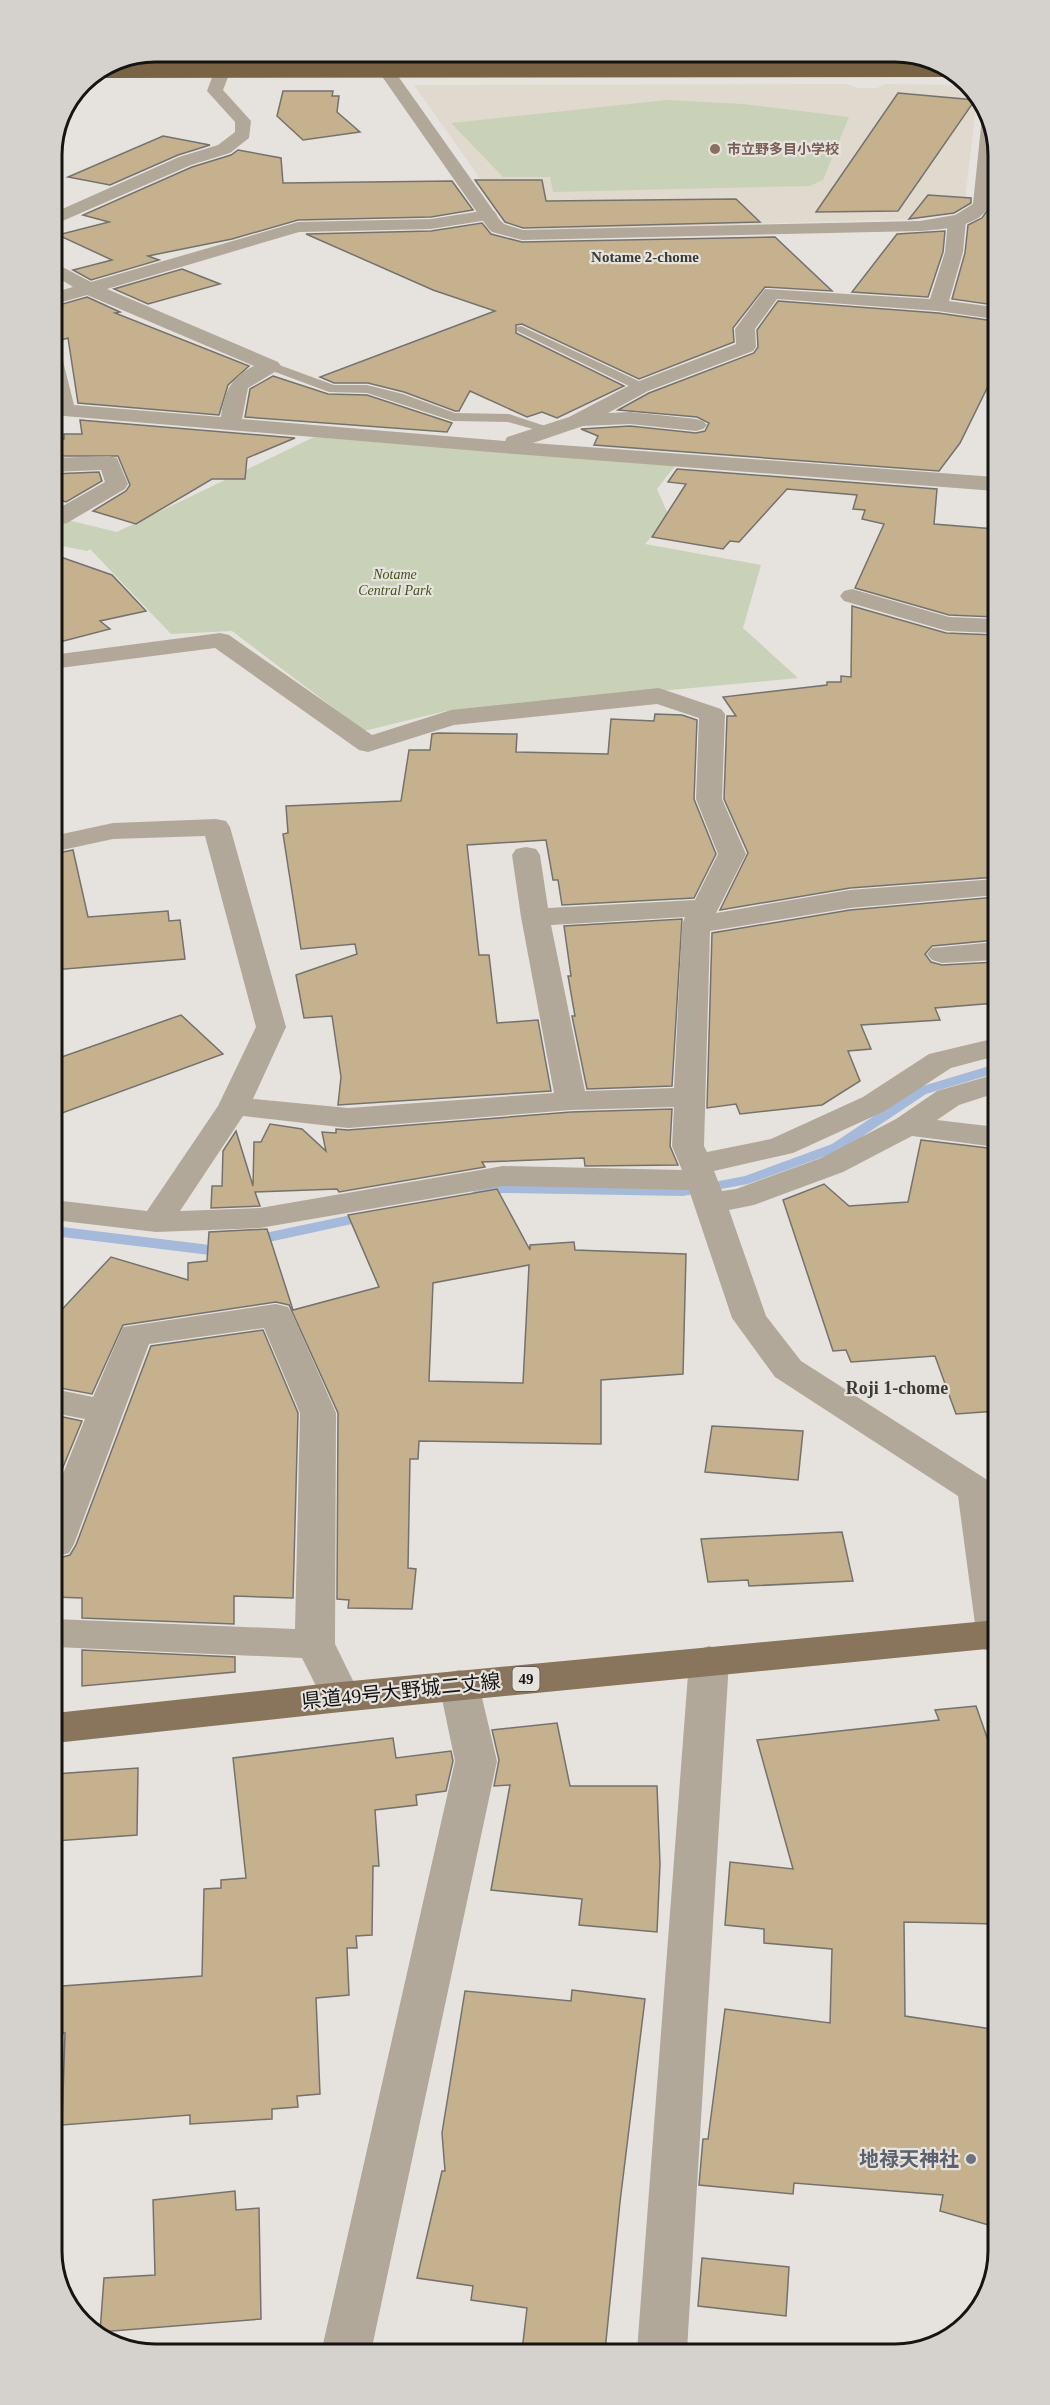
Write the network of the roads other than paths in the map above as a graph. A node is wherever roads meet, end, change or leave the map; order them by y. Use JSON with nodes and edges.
{"nodes":[{"id":1,"x":365,"y":62,"type":"edge"},
{"id":2,"x":931,"y":69,"type":"edge"},
{"id":3,"x":114,"y":71,"type":"edge"},
{"id":4,"x":115,"y":71,"type":"edge"},
{"id":5,"x":222,"y":72,"type":"junction"},
{"id":6,"x":387,"y":72,"type":"junction"},
{"id":7,"x":940,"y":73,"type":"edge"},
{"id":8,"x":988,"y":174,"type":"edge"},
{"id":9,"x":488,"y":215,"type":"junction"},
{"id":10,"x":62,"y":216,"type":"edge"},
{"id":11,"x":957,"y":219,"type":"junction"},
{"id":12,"x":62,"y":273,"type":"edge"},
{"id":13,"x":88,"y":288,"type":"junction"},
{"id":14,"x":62,"y":295,"type":"edge"},
{"id":15,"x":938,"y":305,"type":"junction"},
{"id":16,"x":988,"y":312,"type":"edge"},
{"id":17,"x":521,"y":329,"type":"dead end"},
{"id":18,"x":271,"y":366,"type":"junction"},
{"id":19,"x":641,"y":387,"type":"junction"},
{"id":20,"x":62,"y":410,"type":"edge"},
{"id":21,"x":119,"y":414,"type":"junction"},
{"id":22,"x":576,"y":421,"type":"junction"},
{"id":23,"x":231,"y":422,"type":"junction"},
{"id":24,"x":696,"y":425,"type":"dead end"},
{"id":25,"x":62,"y":427,"type":"edge"},
{"id":26,"x":551,"y":430,"type":"junction"},
{"id":27,"x":502,"y":447,"type":"junction"},
{"id":28,"x":62,"y":465,"type":"edge"},
{"id":29,"x":988,"y":483,"type":"edge"},
{"id":30,"x":62,"y":516,"type":"edge"},
{"id":31,"x":852,"y":596,"type":"dead end"},
{"id":32,"x":988,"y":626,"type":"edge"},
{"id":33,"x":62,"y":661,"type":"edge"},
{"id":34,"x":62,"y":842,"type":"edge"},
{"id":35,"x":526,"y":855,"type":"dead end"},
{"id":36,"x":988,"y":888,"type":"edge"},
{"id":37,"x":535,"y":917,"type":"junction"},
{"id":38,"x":699,"y":917,"type":"junction"},
{"id":39,"x":988,"y":951,"type":"edge"},
{"id":40,"x":942,"y":954,"type":"dead end"},
{"id":41,"x":988,"y":1049,"type":"edge"},
{"id":42,"x":988,"y":1086,"type":"edge"},
{"id":43,"x":691,"y":1097,"type":"junction"},
{"id":44,"x":571,"y":1101,"type":"junction"},
{"id":45,"x":234,"y":1106,"type":"junction"},
{"id":46,"x":907,"y":1126,"type":"junction"},
{"id":47,"x":988,"y":1136,"type":"edge"},
{"id":48,"x":702,"y":1182,"type":"junction"},
{"id":49,"x":62,"y":1211,"type":"edge"},
{"id":50,"x":156,"y":1222,"type":"junction"},
{"id":51,"x":62,"y":1403,"type":"edge"},
{"id":52,"x":106,"y":1411,"type":"junction"},
{"id":53,"x":62,"y":1526,"type":"edge"},
{"id":54,"x":988,"y":1573,"type":"edge"},
{"id":55,"x":62,"y":1633,"type":"edge"},
{"id":56,"x":988,"y":1637,"type":"edge"},
{"id":57,"x":315,"y":1644,"type":"junction"},
{"id":58,"x":709,"y":1661,"type":"junction"},
{"id":59,"x":459,"y":1685,"type":"junction"},
{"id":60,"x":341,"y":1696,"type":"junction"},
{"id":61,"x":62,"y":1727,"type":"edge"},
{"id":62,"x":348,"y":2343,"type":"edge"},
{"id":63,"x":662,"y":2344,"type":"edge"}],
"edges":[{"from":1,"to":6,"type":"street"},
{"from":2,"to":4,"type":"highway","bridge":true},
{"from":3,"to":5,"type":"highway"},
{"from":5,"to":6,"type":"highway"},
{"from":5,"to":10,"type":"street"},
{"from":6,"to":7,"type":"highway"},
{"from":6,"to":9,"type":"street"},
{"from":8,"to":11,"type":"street"},
{"from":9,"to":11,"type":"street"},
{"from":9,"to":13,"type":"street"},
{"from":11,"to":15,"type":"street"},
{"from":12,"to":13,"type":"street"},
{"from":13,"to":14,"type":"street"},
{"from":13,"to":18,"type":"street"},
{"from":15,"to":16,"type":"street"},
{"from":15,"to":19,"type":"street"},
{"from":17,"to":19,"type":"lane"},
{"from":18,"to":23,"type":"street"},
{"from":18,"to":26,"type":"lane"},
{"from":19,"to":22,"type":"street"},
{"from":20,"to":21,"type":"street"},
{"from":21,"to":23,"type":"street"},
{"from":21,"to":25,"type":"street"},
{"from":22,"to":24,"type":"street"},
{"from":22,"to":26,"type":"street"},
{"from":23,"to":27,"type":"street"},
{"from":26,"to":27,"type":"street"},
{"from":27,"to":29,"type":"street"},
{"from":28,"to":30,"type":"street"},
{"from":31,"to":32,"type":"street"},
{"from":33,"to":38,"type":"street"},
{"from":34,"to":45,"type":"street"},
{"from":35,"to":37,"type":"street"},
{"from":36,"to":38,"type":"street"},
{"from":37,"to":38,"type":"street"},
{"from":37,"to":44,"type":"street"},
{"from":38,"to":43,"type":"street"},
{"from":39,"to":40,"type":"street"},
{"from":41,"to":48,"type":"street"},
{"from":42,"to":46,"type":"street"},
{"from":43,"to":44,"type":"street"},
{"from":43,"to":48,"type":"street"},
{"from":44,"to":45,"type":"street"},
{"from":45,"to":50,"type":"street"},
{"from":46,"to":47,"type":"street"},
{"from":46,"to":48,"type":"street"},
{"from":48,"to":50,"type":"street"},
{"from":48,"to":54,"type":"street"},
{"from":49,"to":50,"type":"street"},
{"from":51,"to":52,"type":"street"},
{"from":52,"to":53,"type":"street"},
{"from":52,"to":57,"type":"street"},
{"from":55,"to":57,"type":"street"},
{"from":56,"to":58,"type":"main road","name":"県道49号大野城二丈線","number":"49"},
{"from":57,"to":60,"type":"street"},
{"from":58,"to":59,"type":"main road","name":"県道49号大野城二丈線","number":"49"},
{"from":58,"to":63,"type":"street"},
{"from":59,"to":60,"type":"main road","name":"県道49号大野城二丈線","number":"49"},
{"from":59,"to":62,"type":"street"},
{"from":60,"to":61,"type":"main road","name":"県道49号大野城二丈線","number":"49"}]}
